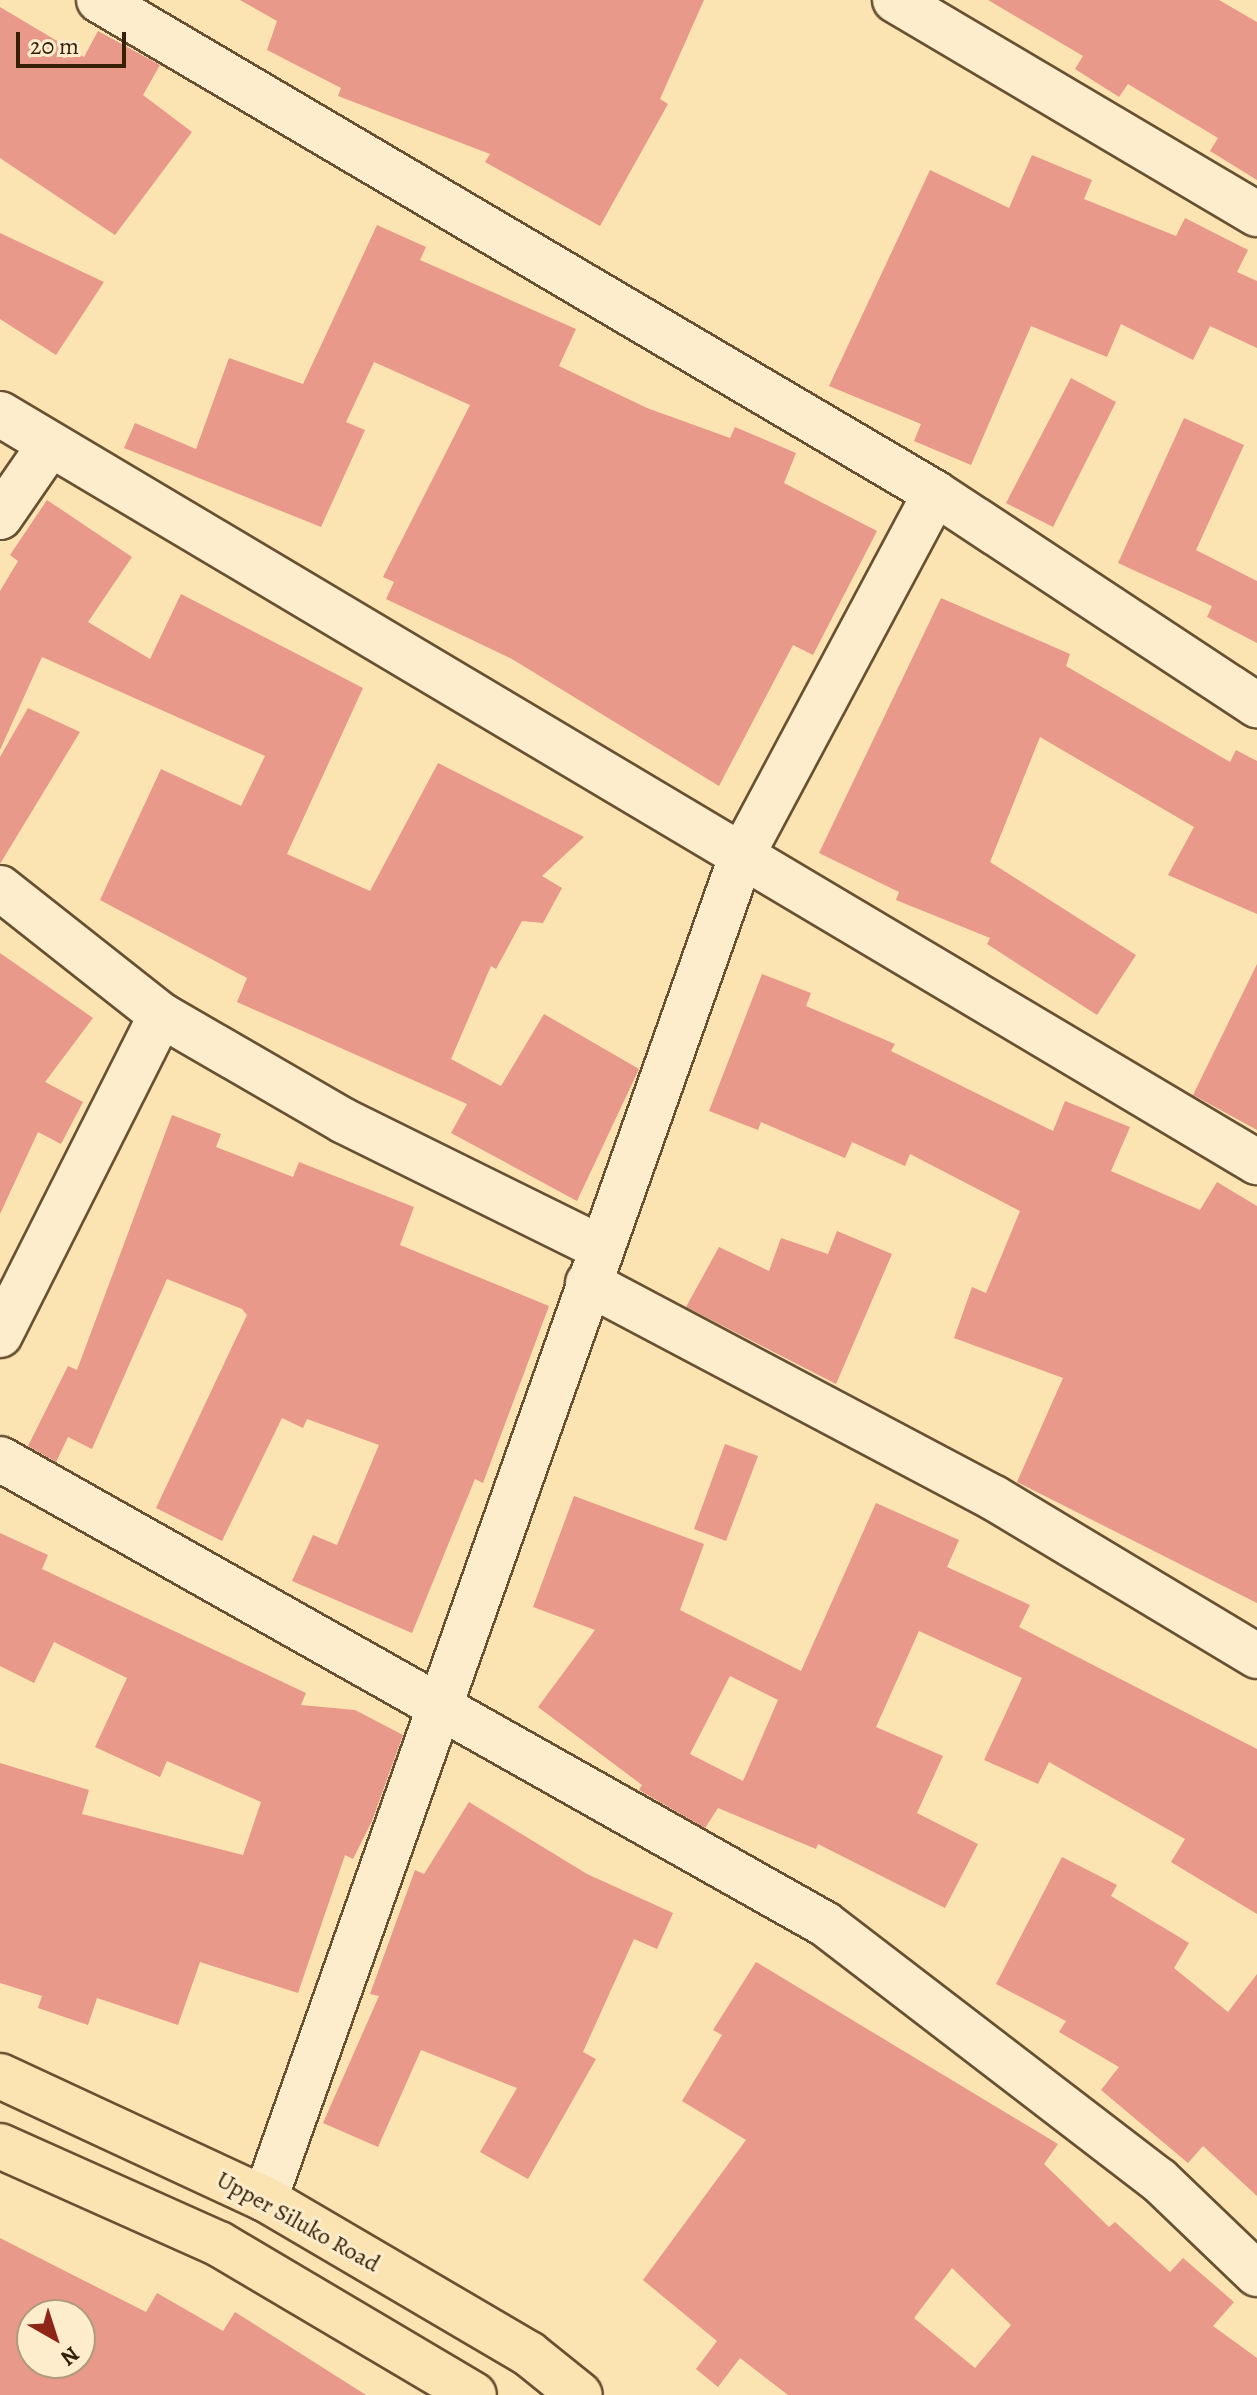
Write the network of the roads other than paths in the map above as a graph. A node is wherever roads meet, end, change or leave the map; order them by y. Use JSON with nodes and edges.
{"nodes":[{"id":1,"x":99,"y":0,"type":"edge"},
{"id":2,"x":895,"y":0,"type":"edge"},
{"id":3,"x":1257,"y":214,"type":"edge"},
{"id":4,"x":0,"y":414,"type":"edge"},
{"id":5,"x":49,"y":446,"type":"junction"},
{"id":6,"x":935,"y":493,"type":"junction"},
{"id":7,"x":0,"y":517,"type":"edge"},
{"id":8,"x":1257,"y":705,"type":"edge"},
{"id":9,"x":741,"y":857,"type":"junction"},
{"id":10,"x":0,"y":888,"type":"edge"},
{"id":11,"x":161,"y":1015,"type":"junction"},
{"id":12,"x":1257,"y":1162,"type":"edge"},
{"id":13,"x":593,"y":1265,"type":"junction"},
{"id":14,"x":0,"y":1335,"type":"edge"},
{"id":15,"x":0,"y":1459,"type":"edge"},
{"id":16,"x":1257,"y":1656,"type":"edge"},
{"id":17,"x":438,"y":1702,"type":"junction"},
{"id":18,"x":0,"y":2076,"type":"edge"},
{"id":19,"x":0,"y":2146,"type":"edge"},
{"id":20,"x":265,"y":2199,"type":"junction"},
{"id":21,"x":1257,"y":2274,"type":"edge"},
{"id":22,"x":474,"y":2395,"type":"edge"},
{"id":23,"x":580,"y":2395,"type":"edge"}],
"edges":[{"from":1,"to":6,"type":"street"},
{"from":2,"to":3,"type":"street"},
{"from":4,"to":5,"type":"street"},
{"from":5,"to":7,"type":"street"},
{"from":5,"to":9,"type":"street"},
{"from":6,"to":8,"type":"street"},
{"from":6,"to":9,"type":"street"},
{"from":9,"to":12,"type":"street"},
{"from":9,"to":13,"type":"street"},
{"from":10,"to":11,"type":"street"},
{"from":11,"to":13,"type":"street"},
{"from":11,"to":14,"type":"street"},
{"from":13,"to":16,"type":"street"},
{"from":13,"to":17,"type":"street"},
{"from":15,"to":17,"type":"street"},
{"from":17,"to":20,"type":"street"},
{"from":17,"to":21,"type":"street"},
{"from":18,"to":20,"type":"main road","name":"Upper Siluko Road"},
{"from":19,"to":22,"type":"main road"},
{"from":20,"to":23,"type":"main road","name":"Upper Siluko Road"}]}
